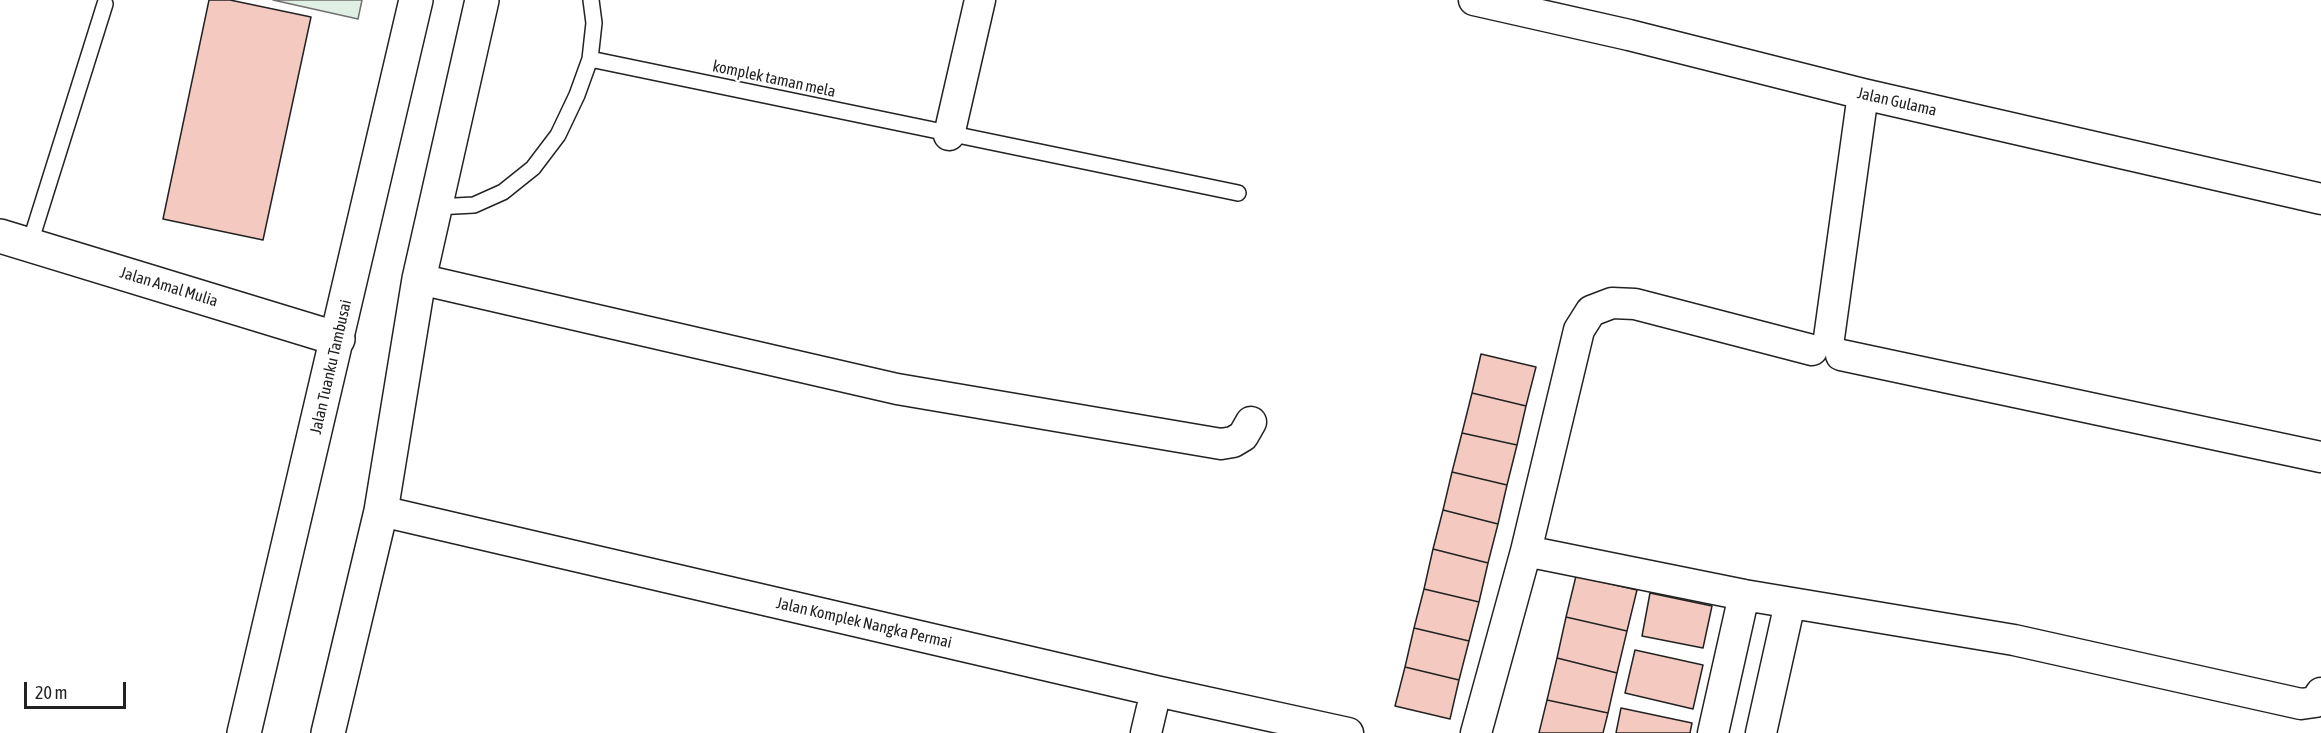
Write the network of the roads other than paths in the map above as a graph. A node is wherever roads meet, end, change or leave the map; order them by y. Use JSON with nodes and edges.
{"nodes":[{"id":1,"x":416,"y":0,"type":"edge"},
{"id":2,"x":482,"y":0,"type":"edge"},
{"id":3,"x":591,"y":0,"type":"edge"},
{"id":4,"x":980,"y":0,"type":"edge"},
{"id":5,"x":1474,"y":0,"type":"edge"},
{"id":6,"x":105,"y":4,"type":"dead end"},
{"id":7,"x":590,"y":59,"type":"junction"},
{"id":8,"x":1863,"y":94,"type":"junction"},
{"id":9,"x":950,"y":135,"type":"junction"},
{"id":10,"x":1238,"y":193,"type":"dead end"},
{"id":11,"x":2321,"y":199,"type":"edge"},
{"id":12,"x":436,"y":207,"type":"junction"},
{"id":13,"x":15,"y":240,"type":"edge"},
{"id":14,"x":419,"y":279,"type":"junction"},
{"id":15,"x":338,"y":339,"type":"junction"},
{"id":16,"x":1828,"y":348,"type":"junction"},
{"id":17,"x":1251,"y":422,"type":"dead end"},
{"id":18,"x":2321,"y":458,"type":"edge"},
{"id":19,"x":381,"y":511,"type":"junction"},
{"id":20,"x":1526,"y":551,"type":"junction"},
{"id":21,"x":1744,"y":595,"type":"junction"},
{"id":22,"x":1790,"y":603,"type":"junction"},
{"id":23,"x":1156,"y":691,"type":"junction"},
{"id":24,"x":2321,"y":693,"type":"edge"},
{"id":25,"x":244,"y":733,"type":"edge"},
{"id":26,"x":328,"y":733,"type":"edge"},
{"id":27,"x":1146,"y":733,"type":"edge"},
{"id":28,"x":1348,"y":733,"type":"edge"},
{"id":29,"x":1476,"y":733,"type":"edge"},
{"id":30,"x":1713,"y":733,"type":"edge"},
{"id":31,"x":1761,"y":733,"type":"edge"}],
"edges":[{"from":1,"to":15,"type":"main road","name":"Jalan Tuanku Tambusai"},
{"from":2,"to":12,"type":"main road"},
{"from":3,"to":7,"type":"lane"},
{"from":4,"to":9,"type":"street"},
{"from":5,"to":8,"type":"street","name":"Jalan Gulama"},
{"from":6,"to":13,"type":"lane"},
{"from":7,"to":9,"type":"lane","name":"komplek taman mela"},
{"from":7,"to":12,"type":"lane"},
{"from":8,"to":11,"type":"street","name":"Jalan Gulama"},
{"from":8,"to":16,"type":"street"},
{"from":9,"to":10,"type":"lane","name":"komplek taman mela"},
{"from":12,"to":14,"type":"main road"},
{"from":13,"to":15,"type":"main road","name":"Jalan Amal Mulia"},
{"from":14,"to":17,"type":"street"},
{"from":14,"to":19,"type":"main road"},
{"from":15,"to":25,"type":"main road","name":"Jalan Tuanku Tambusai"},
{"from":16,"to":18,"type":"street"},
{"from":16,"to":20,"type":"street"},
{"from":19,"to":23,"type":"street","name":"Jalan Komplek Nangka Permai"},
{"from":19,"to":26,"type":"main road"},
{"from":20,"to":21,"type":"street"},
{"from":20,"to":29,"type":"street"},
{"from":21,"to":22,"type":"street"},
{"from":21,"to":30,"type":"street"},
{"from":22,"to":24,"type":"street"},
{"from":22,"to":31,"type":"street"},
{"from":23,"to":27,"type":"street"},
{"from":23,"to":28,"type":"street","name":"Jalan Komplek Nangka Permai"}]}
